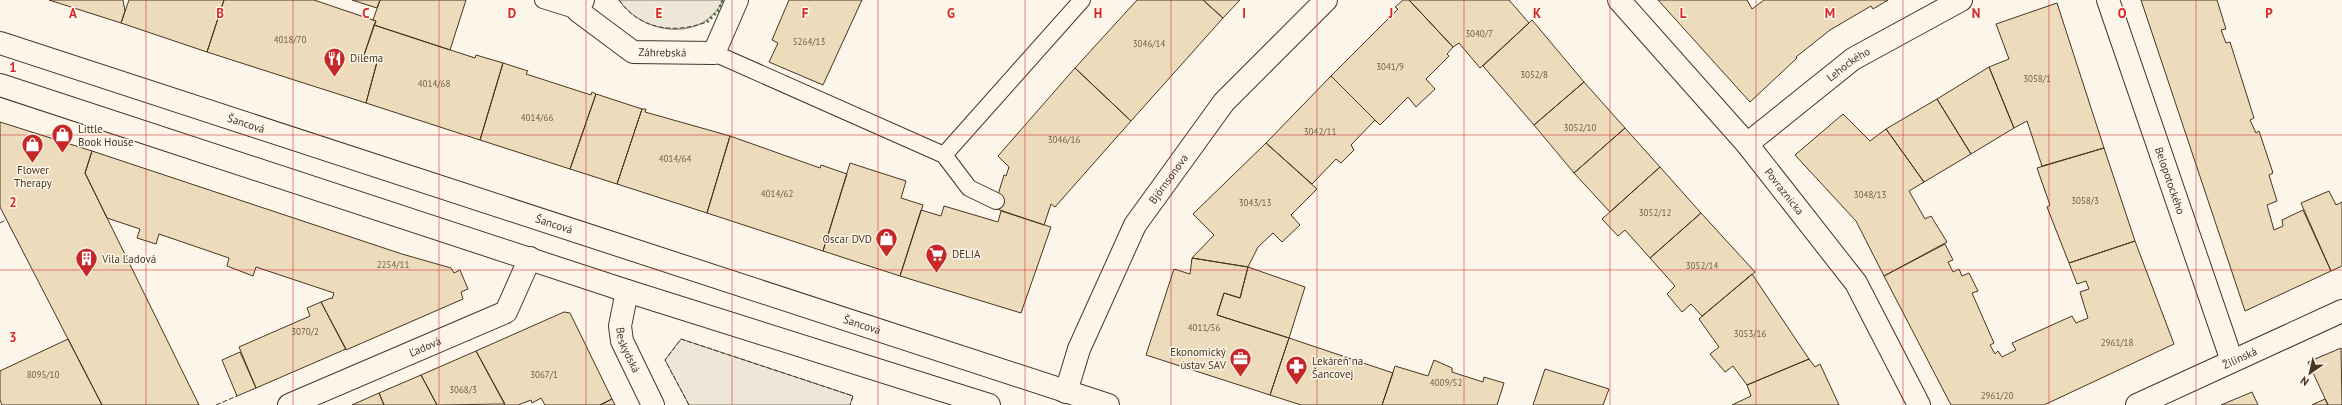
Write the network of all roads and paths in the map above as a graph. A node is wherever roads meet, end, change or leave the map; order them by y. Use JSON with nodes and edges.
{"nodes":[{"id":1,"x":543,"y":0,"type":"edge"},
{"id":2,"x":737,"y":0,"type":"edge"},
{"id":3,"x":1082,"y":0,"type":"edge"},
{"id":4,"x":1326,"y":0,"type":"edge"},
{"id":5,"x":1619,"y":0,"type":"edge"},
{"id":6,"x":1961,"y":0,"type":"edge"},
{"id":7,"x":2108,"y":0,"type":"edge"},
{"id":8,"x":581,"y":6,"type":"edge"},
{"id":9,"x":0,"y":43,"type":"edge"},
{"id":10,"x":714,"y":53,"type":"junction"},
{"id":11,"x":0,"y":85,"type":"edge"},
{"id":12,"x":1747,"y":144,"type":"junction"},
{"id":13,"x":944,"y":155,"type":"junction"},
{"id":14,"x":996,"y":200,"type":"dead end"},
{"id":15,"x":530,"y":258,"type":"junction"},
{"id":16,"x":627,"y":291,"type":"junction"},
{"id":17,"x":2342,"y":311,"type":"edge"},
{"id":18,"x":2232,"y":361,"type":"junction"},
{"id":19,"x":1066,"y":392,"type":"junction"},
{"id":20,"x":289,"y":405,"type":"edge"},
{"id":21,"x":653,"y":405,"type":"edge"},
{"id":22,"x":989,"y":405,"type":"edge"},
{"id":23,"x":1108,"y":405,"type":"edge"},
{"id":24,"x":1918,"y":405,"type":"edge"},
{"id":25,"x":2137,"y":405,"type":"edge"}],
"edges":[{"from":1,"to":8,"type":"lane"},
{"from":2,"to":10,"type":"street"},
{"from":3,"to":13,"type":"lane"},
{"from":4,"to":19,"type":"street","name":"Björnsonova"},
{"from":5,"to":12,"type":"street","name":"Povraznícka"},
{"from":6,"to":12,"type":"street","name":"Lehockého"},
{"from":7,"to":18,"type":"street","name":"Belopotockého"},
{"from":8,"to":10,"type":"street","name":"Záhrebská"},
{"from":9,"to":19,"type":"street","name":"Šancová"},
{"from":10,"to":13,"type":"lane"},
{"from":11,"to":15,"type":"street"},
{"from":12,"to":24,"type":"street","name":"Povraznícka"},
{"from":13,"to":14,"type":"lane"},
{"from":15,"to":16,"type":"street"},
{"from":15,"to":20,"type":"street","name":"Ľadová"},
{"from":16,"to":21,"type":"street","name":"Beskydská"},
{"from":16,"to":22,"type":"street"},
{"from":17,"to":18,"type":"street","name":"Žilinská"},
{"from":18,"to":25,"type":"street","name":"Žilinská"},
{"from":19,"to":23,"type":"street","name":"Šancová"}]}
